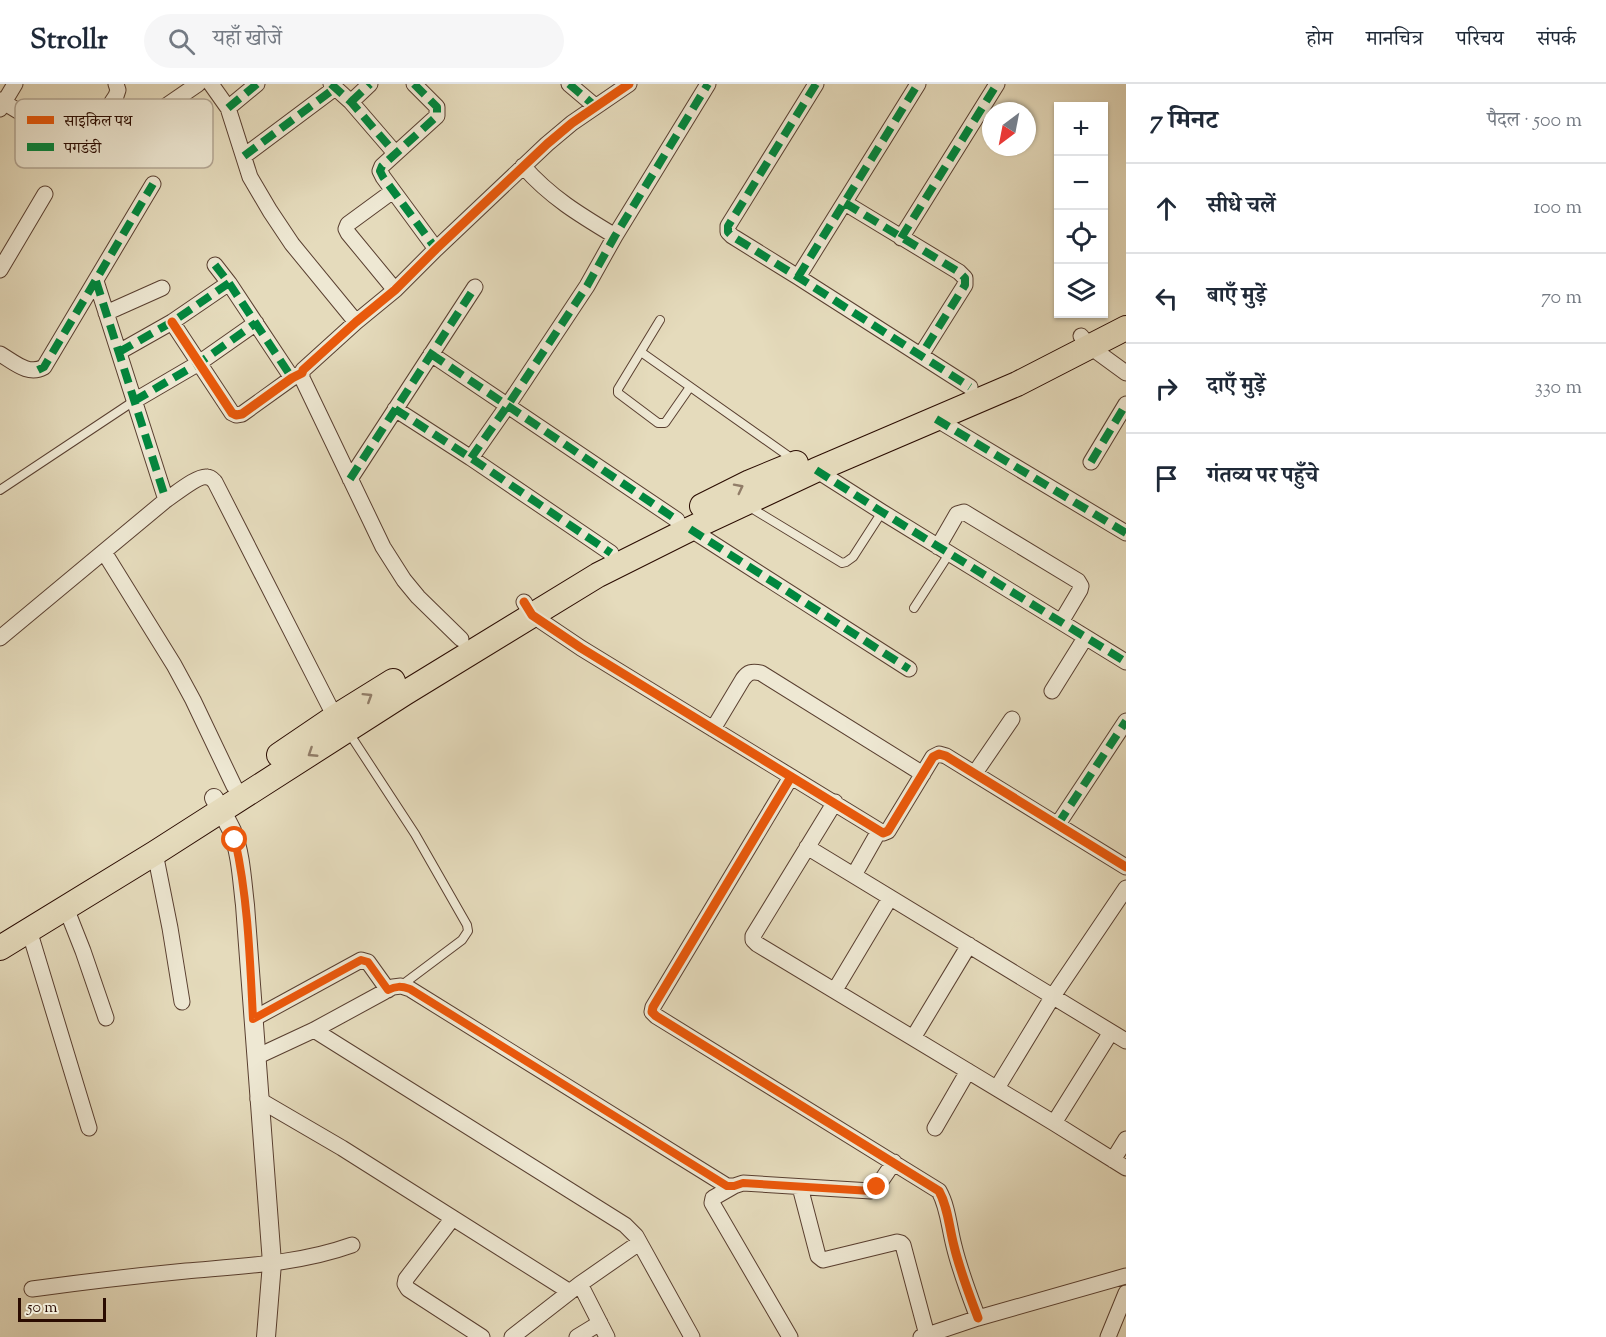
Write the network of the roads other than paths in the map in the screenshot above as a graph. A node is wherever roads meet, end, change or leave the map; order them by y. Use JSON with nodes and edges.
{"nodes":[{"id":1,"x":15,"y":84,"type":"edge"},
{"id":2,"x":116,"y":84,"type":"edge"},
{"id":3,"x":198,"y":84,"type":"edge"},
{"id":4,"x":211,"y":84,"type":"edge"},
{"id":5,"x":257,"y":84,"type":"edge"},
{"id":6,"x":370,"y":84,"type":"edge"},
{"id":7,"x":414,"y":84,"type":"edge"},
{"id":8,"x":569,"y":84,"type":"edge"},
{"id":9,"x":629,"y":84,"type":"edge"},
{"id":10,"x":708,"y":84,"type":"edge"},
{"id":11,"x":816,"y":84,"type":"edge"},
{"id":12,"x":918,"y":84,"type":"edge"},
{"id":13,"x":997,"y":84,"type":"edge"},
{"id":14,"x":334,"y":86,"type":"edge"},
{"id":15,"x":114,"y":99,"type":"edge"},
{"id":16,"x":176,"y":99,"type":"edge"},
{"id":17,"x":351,"y":102,"type":"junction"},
{"id":18,"x":1,"y":104,"type":"edge"},
{"id":19,"x":595,"y":106,"type":"junction"},
{"id":20,"x":228,"y":108,"type":"junction"},
{"id":21,"x":15,"y":112,"type":"edge"},
{"id":22,"x":395,"y":153,"type":"junction"},
{"id":23,"x":244,"y":156,"type":"junction"},
{"id":24,"x":523,"y":166,"type":"junction"},
{"id":25,"x":153,"y":184,"type":"dead end"},
{"id":26,"x":393,"y":191,"type":"junction"},
{"id":27,"x":45,"y":194,"type":"dead end"},
{"id":28,"x":845,"y":203,"type":"junction"},
{"id":29,"x":615,"y":236,"type":"junction"},
{"id":30,"x":901,"y":238,"type":"junction"},
{"id":31,"x":436,"y":249,"type":"junction"},
{"id":32,"x":215,"y":265,"type":"dead end"},
{"id":33,"x":0,"y":270,"type":"edge"},
{"id":34,"x":798,"y":277,"type":"junction"},
{"id":35,"x":96,"y":280,"type":"junction"},
{"id":36,"x":229,"y":283,"type":"junction"},
{"id":37,"x":475,"y":287,"type":"dead end"},
{"id":38,"x":162,"y":288,"type":"dead end"},
{"id":39,"x":395,"y":290,"type":"junction"},
{"id":40,"x":1126,"y":312,"type":"edge"},
{"id":41,"x":106,"y":313,"type":"junction"},
{"id":42,"x":660,"y":320,"type":"dead end"},
{"id":43,"x":172,"y":322,"type":"junction"},
{"id":44,"x":356,"y":322,"type":"junction"},
{"id":45,"x":256,"y":323,"type":"junction"},
{"id":46,"x":1126,"y":328,"type":"edge"},
{"id":47,"x":1085,"y":341,"type":"junction"},
{"id":48,"x":119,"y":352,"type":"junction"},
{"id":49,"x":641,"y":352,"type":"junction"},
{"id":50,"x":0,"y":354,"type":"edge"},
{"id":51,"x":431,"y":354,"type":"junction"},
{"id":52,"x":921,"y":355,"type":"junction"},
{"id":53,"x":199,"y":363,"type":"junction"},
{"id":54,"x":1126,"y":373,"type":"edge"},
{"id":55,"x":297,"y":375,"type":"junction"},
{"id":56,"x":690,"y":387,"type":"junction"},
{"id":57,"x":970,"y":387,"type":"junction"},
{"id":58,"x":134,"y":401,"type":"junction"},
{"id":59,"x":1126,"y":404,"type":"edge"},
{"id":60,"x":508,"y":405,"type":"junction"},
{"id":61,"x":395,"y":409,"type":"junction"},
{"id":62,"x":936,"y":419,"type":"junction"},
{"id":63,"x":471,"y":458,"type":"junction"},
{"id":64,"x":1091,"y":462,"type":"dead end"},
{"id":65,"x":807,"y":466,"type":"junction"},
{"id":66,"x":350,"y":479,"type":"junction"},
{"id":67,"x":0,"y":490,"type":"edge"},
{"id":68,"x":166,"y":500,"type":"junction"},
{"id":69,"x":745,"y":504,"type":"junction"},
{"id":70,"x":882,"y":512,"type":"junction"},
{"id":71,"x":683,"y":524,"type":"junction"},
{"id":72,"x":1126,"y":533,"type":"edge"},
{"id":73,"x":944,"y":550,"type":"junction"},
{"id":74,"x":105,"y":552,"type":"junction"},
{"id":75,"x":611,"y":553,"type":"junction"},
{"id":76,"x":914,"y":608,"type":"dead end"},
{"id":77,"x":528,"y":609,"type":"junction"},
{"id":78,"x":1061,"y":622,"type":"junction"},
{"id":79,"x":0,"y":638,"type":"edge"},
{"id":80,"x":1085,"y":638,"type":"junction"},
{"id":81,"x":462,"y":639,"type":"junction"},
{"id":82,"x":1126,"y":662,"type":"edge"},
{"id":83,"x":909,"y":669,"type":"dead end"},
{"id":84,"x":1052,"y":691,"type":"dead end"},
{"id":85,"x":1012,"y":718,"type":"dead end"},
{"id":86,"x":1126,"y":721,"type":"edge"},
{"id":87,"x":341,"y":724,"type":"junction"},
{"id":88,"x":713,"y":729,"type":"junction"},
{"id":89,"x":923,"y":774,"type":"junction"},
{"id":90,"x":975,"y":774,"type":"junction"},
{"id":91,"x":791,"y":777,"type":"junction"},
{"id":92,"x":223,"y":798,"type":"junction"},
{"id":93,"x":835,"y":802,"type":"junction"},
{"id":94,"x":1058,"y":824,"type":"junction"},
{"id":95,"x":879,"y":831,"type":"junction"},
{"id":96,"x":807,"y":847,"type":"junction"},
{"id":97,"x":155,"y":853,"type":"junction"},
{"id":98,"x":1126,"y":867,"type":"edge"},
{"id":99,"x":854,"y":875,"type":"junction"},
{"id":100,"x":1126,"y":888,"type":"edge"},
{"id":101,"x":890,"y":898,"type":"junction"},
{"id":102,"x":66,"y":908,"type":"junction"},
{"id":103,"x":29,"y":930,"type":"junction"},
{"id":104,"x":0,"y":931,"type":"edge"},
{"id":105,"x":969,"y":945,"type":"junction"},
{"id":106,"x":0,"y":948,"type":"edge"},
{"id":107,"x":394,"y":988,"type":"junction"},
{"id":108,"x":835,"y":990,"type":"junction"},
{"id":109,"x":1053,"y":996,"type":"junction"},
{"id":110,"x":182,"y":1002,"type":"dead end"},
{"id":111,"x":106,"y":1018,"type":"dead end"},
{"id":112,"x":253,"y":1019,"type":"junction"},
{"id":113,"x":314,"y":1030,"type":"junction"},
{"id":114,"x":1110,"y":1032,"type":"junction"},
{"id":115,"x":913,"y":1038,"type":"junction"},
{"id":116,"x":1126,"y":1041,"type":"edge"},
{"id":117,"x":256,"y":1057,"type":"junction"},
{"id":118,"x":968,"y":1071,"type":"junction"},
{"id":119,"x":997,"y":1089,"type":"junction"},
{"id":120,"x":258,"y":1098,"type":"junction"},
{"id":121,"x":1054,"y":1123,"type":"junction"},
{"id":122,"x":89,"y":1128,"type":"dead end"},
{"id":123,"x":935,"y":1128,"type":"dead end"},
{"id":124,"x":1126,"y":1139,"type":"edge"},
{"id":125,"x":894,"y":1162,"type":"junction"},
{"id":126,"x":1119,"y":1164,"type":"edge"},
{"id":127,"x":734,"y":1186,"type":"junction"},
{"id":128,"x":800,"y":1187,"type":"junction"},
{"id":129,"x":452,"y":1219,"type":"junction"},
{"id":130,"x":639,"y":1243,"type":"junction"},
{"id":131,"x":352,"y":1245,"type":"dead end"},
{"id":132,"x":272,"y":1263,"type":"junction"},
{"id":133,"x":1126,"y":1276,"type":"edge"},
{"id":134,"x":575,"y":1288,"type":"junction"},
{"id":135,"x":32,"y":1289,"type":"dead end"},
{"id":136,"x":1126,"y":1293,"type":"edge"},
{"id":137,"x":978,"y":1318,"type":"junction"},
{"id":138,"x":603,"y":1330,"type":"edge"},
{"id":139,"x":470,"y":1334,"type":"edge"},
{"id":140,"x":924,"y":1336,"type":"edge"},
{"id":141,"x":266,"y":1337,"type":"edge"},
{"id":142,"x":512,"y":1337,"type":"edge"},
{"id":143,"x":577,"y":1337,"type":"edge"},
{"id":144,"x":692,"y":1337,"type":"edge"},
{"id":145,"x":790,"y":1337,"type":"edge"},
{"id":146,"x":1108,"y":1337,"type":"edge"}],
"edges":[{"from":1,"to":18,"type":"street"},
{"from":2,"to":15,"type":"street"},
{"from":3,"to":16,"type":"street"},
{"from":4,"to":20,"type":"street"},
{"from":5,"to":20,"type":"street"},
{"from":6,"to":17,"type":"street"},
{"from":7,"to":22,"type":"street"},
{"from":8,"to":19,"type":"street"},
{"from":9,"to":19,"type":"street"},
{"from":10,"to":29,"type":"street"},
{"from":11,"to":34,"type":"street"},
{"from":12,"to":28,"type":"street"},
{"from":13,"to":30,"type":"street"},
{"from":14,"to":17,"type":"street"},
{"from":14,"to":23,"type":"street"},
{"from":17,"to":22,"type":"street"},
{"from":18,"to":21,"type":"street"},
{"from":19,"to":24,"type":"street"},
{"from":20,"to":23,"type":"street"},
{"from":22,"to":26,"type":"street"},
{"from":23,"to":44,"type":"street"},
{"from":24,"to":29,"type":"street"},
{"from":24,"to":31,"type":"street"},
{"from":25,"to":35,"type":"street"},
{"from":26,"to":31,"type":"street"},
{"from":26,"to":39,"type":"street"},
{"from":27,"to":33,"type":"street"},
{"from":28,"to":30,"type":"street"},
{"from":28,"to":34,"type":"street"},
{"from":29,"to":60,"type":"street"},
{"from":30,"to":52,"type":"street"},
{"from":31,"to":39,"type":"street"},
{"from":32,"to":36,"type":"street"},
{"from":34,"to":52,"type":"street"},
{"from":35,"to":41,"type":"street"},
{"from":35,"to":50,"type":"street"},
{"from":36,"to":43,"type":"street"},
{"from":36,"to":45,"type":"street"},
{"from":37,"to":51,"type":"street"},
{"from":38,"to":41,"type":"street"},
{"from":39,"to":44,"type":"street"},
{"from":40,"to":47,"type":"highway"},
{"from":41,"to":48,"type":"street"},
{"from":42,"to":49,"type":"lane"},
{"from":43,"to":48,"type":"street"},
{"from":43,"to":53,"type":"street"},
{"from":44,"to":55,"type":"street"},
{"from":45,"to":53,"type":"street"},
{"from":45,"to":55,"type":"street"},
{"from":46,"to":47,"type":"highway"},
{"from":47,"to":54,"type":"street"},
{"from":47,"to":57,"type":"highway"},
{"from":47,"to":62,"type":"highway"},
{"from":48,"to":58,"type":"street"},
{"from":49,"to":56,"type":"lane"},
{"from":49,"to":56,"type":"lane"},
{"from":51,"to":60,"type":"street"},
{"from":51,"to":61,"type":"street"},
{"from":52,"to":57,"type":"street"},
{"from":53,"to":55,"type":"street"},
{"from":53,"to":58,"type":"street"},
{"from":55,"to":66,"type":"street"},
{"from":56,"to":65,"type":"lane"},
{"from":57,"to":65,"type":"highway"},
{"from":58,"to":67,"type":"lane"},
{"from":58,"to":68,"type":"street"},
{"from":59,"to":64,"type":"street"},
{"from":60,"to":63,"type":"street"},
{"from":60,"to":71,"type":"street"},
{"from":61,"to":63,"type":"street"},
{"from":61,"to":66,"type":"street"},
{"from":62,"to":65,"type":"highway"},
{"from":62,"to":72,"type":"street"},
{"from":63,"to":75,"type":"street"},
{"from":65,"to":69,"type":"highway"},
{"from":65,"to":70,"type":"street"},
{"from":71,"to":65,"type":"highway","one_way":true},
{"from":66,"to":81,"type":"street"},
{"from":68,"to":74,"type":"street"},
{"from":68,"to":87,"type":"street"},
{"from":69,"to":70,"type":"lane"},
{"from":69,"to":71,"type":"highway"},
{"from":70,"to":73,"type":"street"},
{"from":71,"to":75,"type":"highway"},
{"from":71,"to":77,"type":"highway"},
{"from":71,"to":83,"type":"street"},
{"from":73,"to":76,"type":"lane"},
{"from":73,"to":78,"type":"street"},
{"from":73,"to":78,"type":"street"},
{"from":74,"to":79,"type":"street"},
{"from":74,"to":92,"type":"street"},
{"from":75,"to":77,"type":"highway"},
{"from":77,"to":81,"type":"highway"},
{"from":77,"to":87,"type":"highway"},
{"from":77,"to":88,"type":"street"},
{"from":78,"to":80,"type":"street"},
{"from":80,"to":82,"type":"street"},
{"from":80,"to":84,"type":"street"},
{"from":87,"to":81,"type":"highway","one_way":true},
{"from":85,"to":90,"type":"street"},
{"from":86,"to":94,"type":"street"},
{"from":87,"to":92,"type":"highway"},
{"from":87,"to":107,"type":"lane"},
{"from":88,"to":89,"type":"street"},
{"from":88,"to":91,"type":"street"},
{"from":89,"to":90,"type":"street"},
{"from":89,"to":95,"type":"street"},
{"from":90,"to":94,"type":"street"},
{"from":91,"to":93,"type":"street"},
{"from":91,"to":125,"type":"street"},
{"from":92,"to":97,"type":"highway"},
{"from":92,"to":104,"type":"highway"},
{"from":92,"to":112,"type":"street"},
{"from":93,"to":95,"type":"street"},
{"from":93,"to":96,"type":"street"},
{"from":94,"to":98,"type":"street"},
{"from":95,"to":99,"type":"street"},
{"from":96,"to":99,"type":"street"},
{"from":96,"to":108,"type":"street"},
{"from":97,"to":102,"type":"highway"},
{"from":97,"to":110,"type":"street"},
{"from":99,"to":101,"type":"street"},
{"from":100,"to":109,"type":"street"},
{"from":101,"to":105,"type":"street"},
{"from":101,"to":108,"type":"street"},
{"from":102,"to":103,"type":"highway"},
{"from":102,"to":111,"type":"street"},
{"from":103,"to":106,"type":"highway"},
{"from":103,"to":122,"type":"street"},
{"from":105,"to":109,"type":"street"},
{"from":105,"to":115,"type":"street"},
{"from":107,"to":112,"type":"street"},
{"from":107,"to":113,"type":"street"},
{"from":107,"to":127,"type":"street"},
{"from":108,"to":115,"type":"street"},
{"from":109,"to":114,"type":"street"},
{"from":109,"to":119,"type":"street"},
{"from":112,"to":117,"type":"street"},
{"from":113,"to":117,"type":"street"},
{"from":113,"to":130,"type":"street"},
{"from":114,"to":116,"type":"street"},
{"from":114,"to":121,"type":"street"},
{"from":115,"to":118,"type":"street"},
{"from":117,"to":120,"type":"street"},
{"from":118,"to":119,"type":"street"},
{"from":118,"to":123,"type":"street"},
{"from":119,"to":121,"type":"street"},
{"from":120,"to":129,"type":"street"},
{"from":120,"to":132,"type":"street"},
{"from":121,"to":126,"type":"street"},
{"from":124,"to":126,"type":"street"},
{"from":125,"to":128,"type":"street"},
{"from":125,"to":137,"type":"street"},
{"from":127,"to":128,"type":"street"},
{"from":127,"to":145,"type":"street"},
{"from":128,"to":140,"type":"street"},
{"from":129,"to":134,"type":"street"},
{"from":129,"to":139,"type":"street"},
{"from":130,"to":134,"type":"street"},
{"from":130,"to":144,"type":"street"},
{"from":131,"to":132,"type":"street"},
{"from":132,"to":135,"type":"street"},
{"from":132,"to":141,"type":"street"},
{"from":133,"to":137,"type":"street"},
{"from":134,"to":138,"type":"street"},
{"from":134,"to":142,"type":"street"},
{"from":136,"to":146,"type":"street"},
{"from":137,"to":140,"type":"street"},
{"from":138,"to":143,"type":"street"}]}
